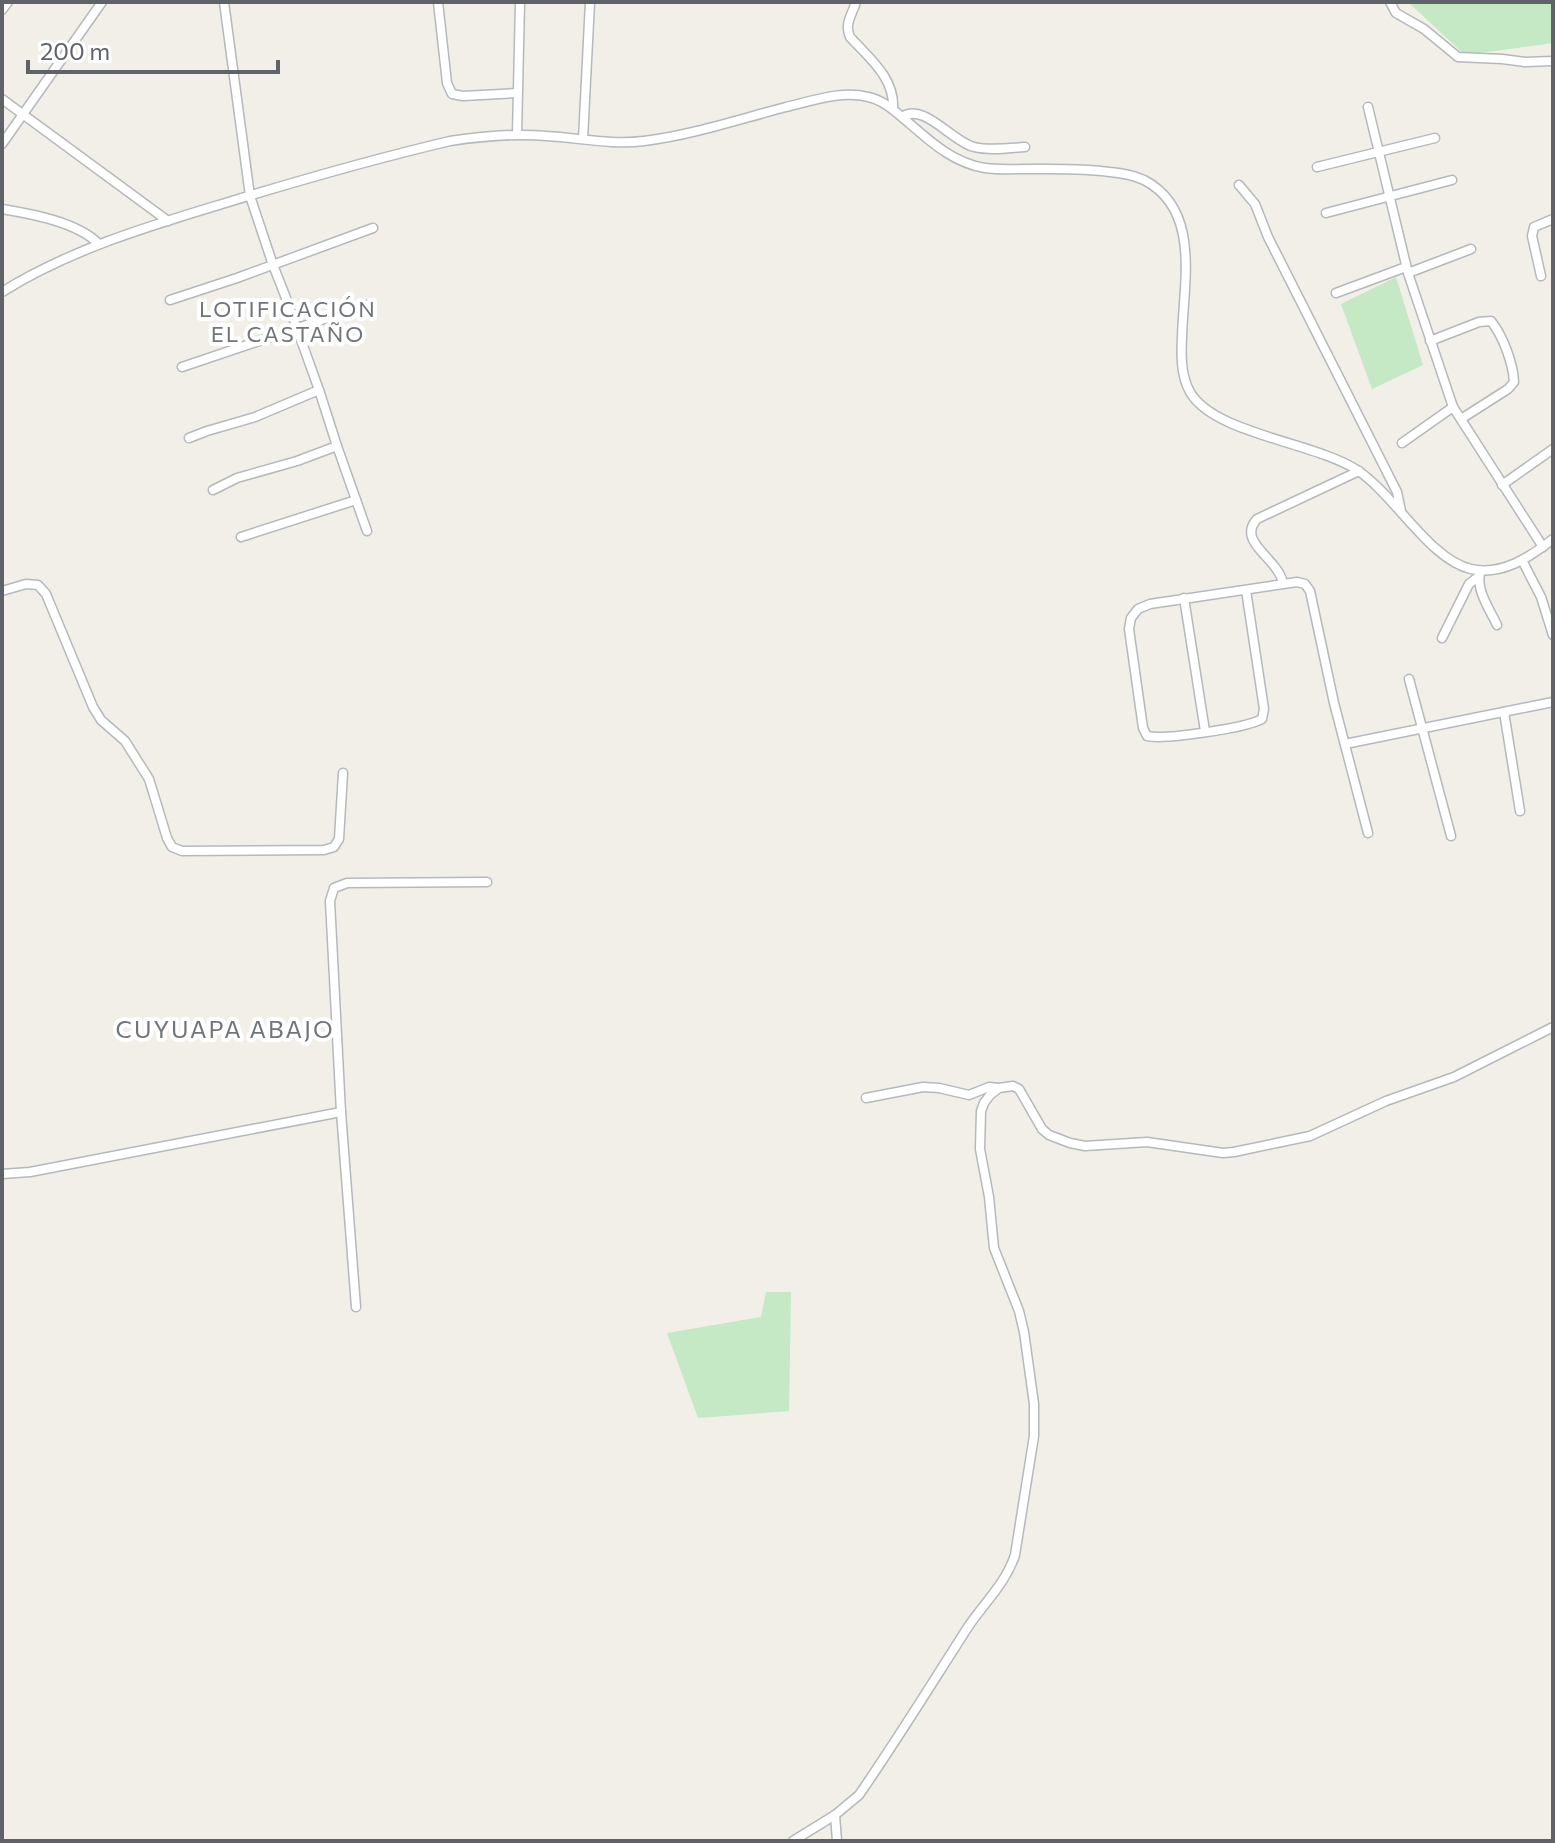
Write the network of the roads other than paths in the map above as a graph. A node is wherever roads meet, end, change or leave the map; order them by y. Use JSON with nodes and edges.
{"nodes":[{"id":1,"x":8,"y":2,"type":"edge"},
{"id":2,"x":102,"y":2,"type":"edge"},
{"id":3,"x":224,"y":2,"type":"edge"},
{"id":4,"x":438,"y":2,"type":"edge"},
{"id":5,"x":520,"y":2,"type":"edge"},
{"id":6,"x":590,"y":2,"type":"edge"},
{"id":7,"x":856,"y":2,"type":"edge"},
{"id":8,"x":1390,"y":2,"type":"edge"},
{"id":9,"x":2,"y":10,"type":"edge"},
{"id":10,"x":1553,"y":61,"type":"edge"},
{"id":11,"x":517,"y":93,"type":"junction"},
{"id":12,"x":2,"y":99,"type":"edge"},
{"id":13,"x":1368,"y":107,"type":"dead end"},
{"id":14,"x":893,"y":109,"type":"junction"},
{"id":15,"x":23,"y":115,"type":"junction"},
{"id":16,"x":902,"y":117,"type":"junction"},
{"id":17,"x":517,"y":134,"type":"junction"},
{"id":18,"x":1435,"y":138,"type":"dead end"},
{"id":19,"x":583,"y":139,"type":"junction"},
{"id":20,"x":2,"y":144,"type":"edge"},
{"id":21,"x":1025,"y":147,"type":"dead end"},
{"id":22,"x":1379,"y":152,"type":"junction"},
{"id":23,"x":1317,"y":167,"type":"dead end"},
{"id":24,"x":1452,"y":180,"type":"dead end"},
{"id":25,"x":1239,"y":185,"type":"dead end"},
{"id":26,"x":250,"y":196,"type":"junction"},
{"id":27,"x":1389,"y":197,"type":"junction"},
{"id":28,"x":2,"y":209,"type":"edge"},
{"id":29,"x":1326,"y":213,"type":"dead end"},
{"id":30,"x":1553,"y":219,"type":"edge"},
{"id":31,"x":168,"y":221,"type":"junction"},
{"id":32,"x":373,"y":228,"type":"dead end"},
{"id":33,"x":99,"y":244,"type":"junction"},
{"id":34,"x":1471,"y":249,"type":"dead end"},
{"id":35,"x":273,"y":265,"type":"junction"},
{"id":36,"x":1407,"y":270,"type":"junction"},
{"id":37,"x":1541,"y":276,"type":"dead end"},
{"id":38,"x":2,"y":292,"type":"edge"},
{"id":39,"x":1336,"y":293,"type":"dead end"},
{"id":40,"x":170,"y":300,"type":"dead end"},
{"id":41,"x":366,"y":305,"type":"dead end"},
{"id":42,"x":297,"y":328,"type":"junction"},
{"id":43,"x":1430,"y":341,"type":"junction"},
{"id":44,"x":182,"y":367,"type":"dead end"},
{"id":45,"x":319,"y":390,"type":"junction"},
{"id":46,"x":1453,"y":407,"type":"junction"},
{"id":47,"x":1461,"y":419,"type":"junction"},
{"id":48,"x":189,"y":438,"type":"dead end"},
{"id":49,"x":1402,"y":443,"type":"dead end"},
{"id":50,"x":337,"y":446,"type":"junction"},
{"id":51,"x":1553,"y":449,"type":"edge"},
{"id":52,"x":1359,"y":471,"type":"junction"},
{"id":53,"x":1502,"y":485,"type":"junction"},
{"id":54,"x":213,"y":490,"type":"dead end"},
{"id":55,"x":356,"y":500,"type":"junction"},
{"id":56,"x":1401,"y":511,"type":"junction"},
{"id":57,"x":367,"y":531,"type":"dead end"},
{"id":58,"x":241,"y":537,"type":"dead end"},
{"id":59,"x":1553,"y":539,"type":"edge"},
{"id":60,"x":1543,"y":547,"type":"junction"},
{"id":61,"x":1522,"y":560,"type":"junction"},
{"id":62,"x":1481,"y":574,"type":"junction"},
{"id":63,"x":1283,"y":583,"type":"junction"},
{"id":64,"x":1246,"y":590,"type":"junction"},
{"id":65,"x":2,"y":591,"type":"edge"},
{"id":66,"x":1184,"y":598,"type":"junction"},
{"id":67,"x":1497,"y":625,"type":"dead end"},
{"id":68,"x":1553,"y":635,"type":"edge"},
{"id":69,"x":1442,"y":638,"type":"dead end"},
{"id":70,"x":1409,"y":679,"type":"dead end"},
{"id":71,"x":1553,"y":702,"type":"edge"},
{"id":72,"x":1504,"y":712,"type":"junction"},
{"id":73,"x":1422,"y":729,"type":"junction"},
{"id":74,"x":1205,"y":731,"type":"junction"},
{"id":75,"x":1345,"y":744,"type":"junction"},
{"id":76,"x":343,"y":773,"type":"dead end"},
{"id":77,"x":1520,"y":811,"type":"dead end"},
{"id":78,"x":1368,"y":833,"type":"dead end"},
{"id":79,"x":1451,"y":836,"type":"dead end"},
{"id":80,"x":487,"y":882,"type":"dead end"},
{"id":81,"x":1553,"y":1027,"type":"edge"},
{"id":82,"x":999,"y":1088,"type":"junction"},
{"id":83,"x":866,"y":1098,"type":"dead end"},
{"id":84,"x":341,"y":1112,"type":"junction"},
{"id":85,"x":2,"y":1174,"type":"edge"},
{"id":86,"x":356,"y":1307,"type":"dead end"},
{"id":87,"x":835,"y":1815,"type":"junction"},
{"id":88,"x":793,"y":1841,"type":"edge"},
{"id":89,"x":837,"y":1841,"type":"edge"}],
"edges":[{"from":1,"to":9,"type":"street"},
{"from":2,"to":15,"type":"street"},
{"from":3,"to":26,"type":"street"},
{"from":4,"to":11,"type":"street"},
{"from":5,"to":11,"type":"street"},
{"from":6,"to":19,"type":"street"},
{"from":7,"to":14,"type":"street"},
{"from":8,"to":10,"type":"street"},
{"from":11,"to":17,"type":"street"},
{"from":12,"to":15,"type":"street"},
{"from":13,"to":22,"type":"street"},
{"from":14,"to":16,"type":"street"},
{"from":14,"to":19,"type":"street"},
{"from":15,"to":20,"type":"street"},
{"from":15,"to":31,"type":"street"},
{"from":16,"to":21,"type":"street"},
{"from":16,"to":52,"type":"street"},
{"from":17,"to":19,"type":"street"},
{"from":17,"to":26,"type":"street"},
{"from":18,"to":22,"type":"street"},
{"from":22,"to":23,"type":"street"},
{"from":22,"to":27,"type":"street"},
{"from":24,"to":27,"type":"street"},
{"from":25,"to":56,"type":"street"},
{"from":26,"to":31,"type":"street"},
{"from":26,"to":35,"type":"street"},
{"from":27,"to":29,"type":"street"},
{"from":27,"to":36,"type":"street"},
{"from":28,"to":33,"type":"street"},
{"from":30,"to":37,"type":"street"},
{"from":31,"to":33,"type":"street"},
{"from":32,"to":35,"type":"street"},
{"from":33,"to":38,"type":"street"},
{"from":34,"to":36,"type":"street"},
{"from":35,"to":40,"type":"street"},
{"from":35,"to":42,"type":"street"},
{"from":36,"to":39,"type":"street"},
{"from":36,"to":43,"type":"street"},
{"from":41,"to":42,"type":"street"},
{"from":42,"to":44,"type":"street"},
{"from":42,"to":45,"type":"street"},
{"from":43,"to":46,"type":"street"},
{"from":43,"to":47,"type":"street"},
{"from":45,"to":48,"type":"street"},
{"from":45,"to":50,"type":"street"},
{"from":46,"to":47,"type":"street"},
{"from":46,"to":49,"type":"street"},
{"from":47,"to":53,"type":"street"},
{"from":50,"to":54,"type":"street"},
{"from":50,"to":55,"type":"street"},
{"from":51,"to":53,"type":"street"},
{"from":52,"to":56,"type":"street"},
{"from":52,"to":63,"type":"street"},
{"from":53,"to":60,"type":"street"},
{"from":55,"to":57,"type":"street"},
{"from":55,"to":58,"type":"street"},
{"from":56,"to":62,"type":"street"},
{"from":59,"to":60,"type":"street"},
{"from":60,"to":61,"type":"street"},
{"from":61,"to":62,"type":"street"},
{"from":61,"to":68,"type":"street"},
{"from":62,"to":67,"type":"street"},
{"from":62,"to":69,"type":"street"},
{"from":63,"to":64,"type":"street"},
{"from":63,"to":75,"type":"street"},
{"from":64,"to":66,"type":"street"},
{"from":64,"to":74,"type":"street"},
{"from":65,"to":76,"type":"street"},
{"from":66,"to":74,"type":"street"},
{"from":66,"to":74,"type":"street"},
{"from":70,"to":73,"type":"street"},
{"from":71,"to":72,"type":"street"},
{"from":72,"to":73,"type":"street"},
{"from":72,"to":77,"type":"street"},
{"from":73,"to":75,"type":"street"},
{"from":73,"to":79,"type":"street"},
{"from":75,"to":78,"type":"street"},
{"from":80,"to":84,"type":"street"},
{"from":81,"to":82,"type":"street"},
{"from":82,"to":83,"type":"street"},
{"from":82,"to":87,"type":"street"},
{"from":84,"to":85,"type":"street"},
{"from":84,"to":86,"type":"street"},
{"from":87,"to":88,"type":"street"},
{"from":87,"to":89,"type":"street"}]}
